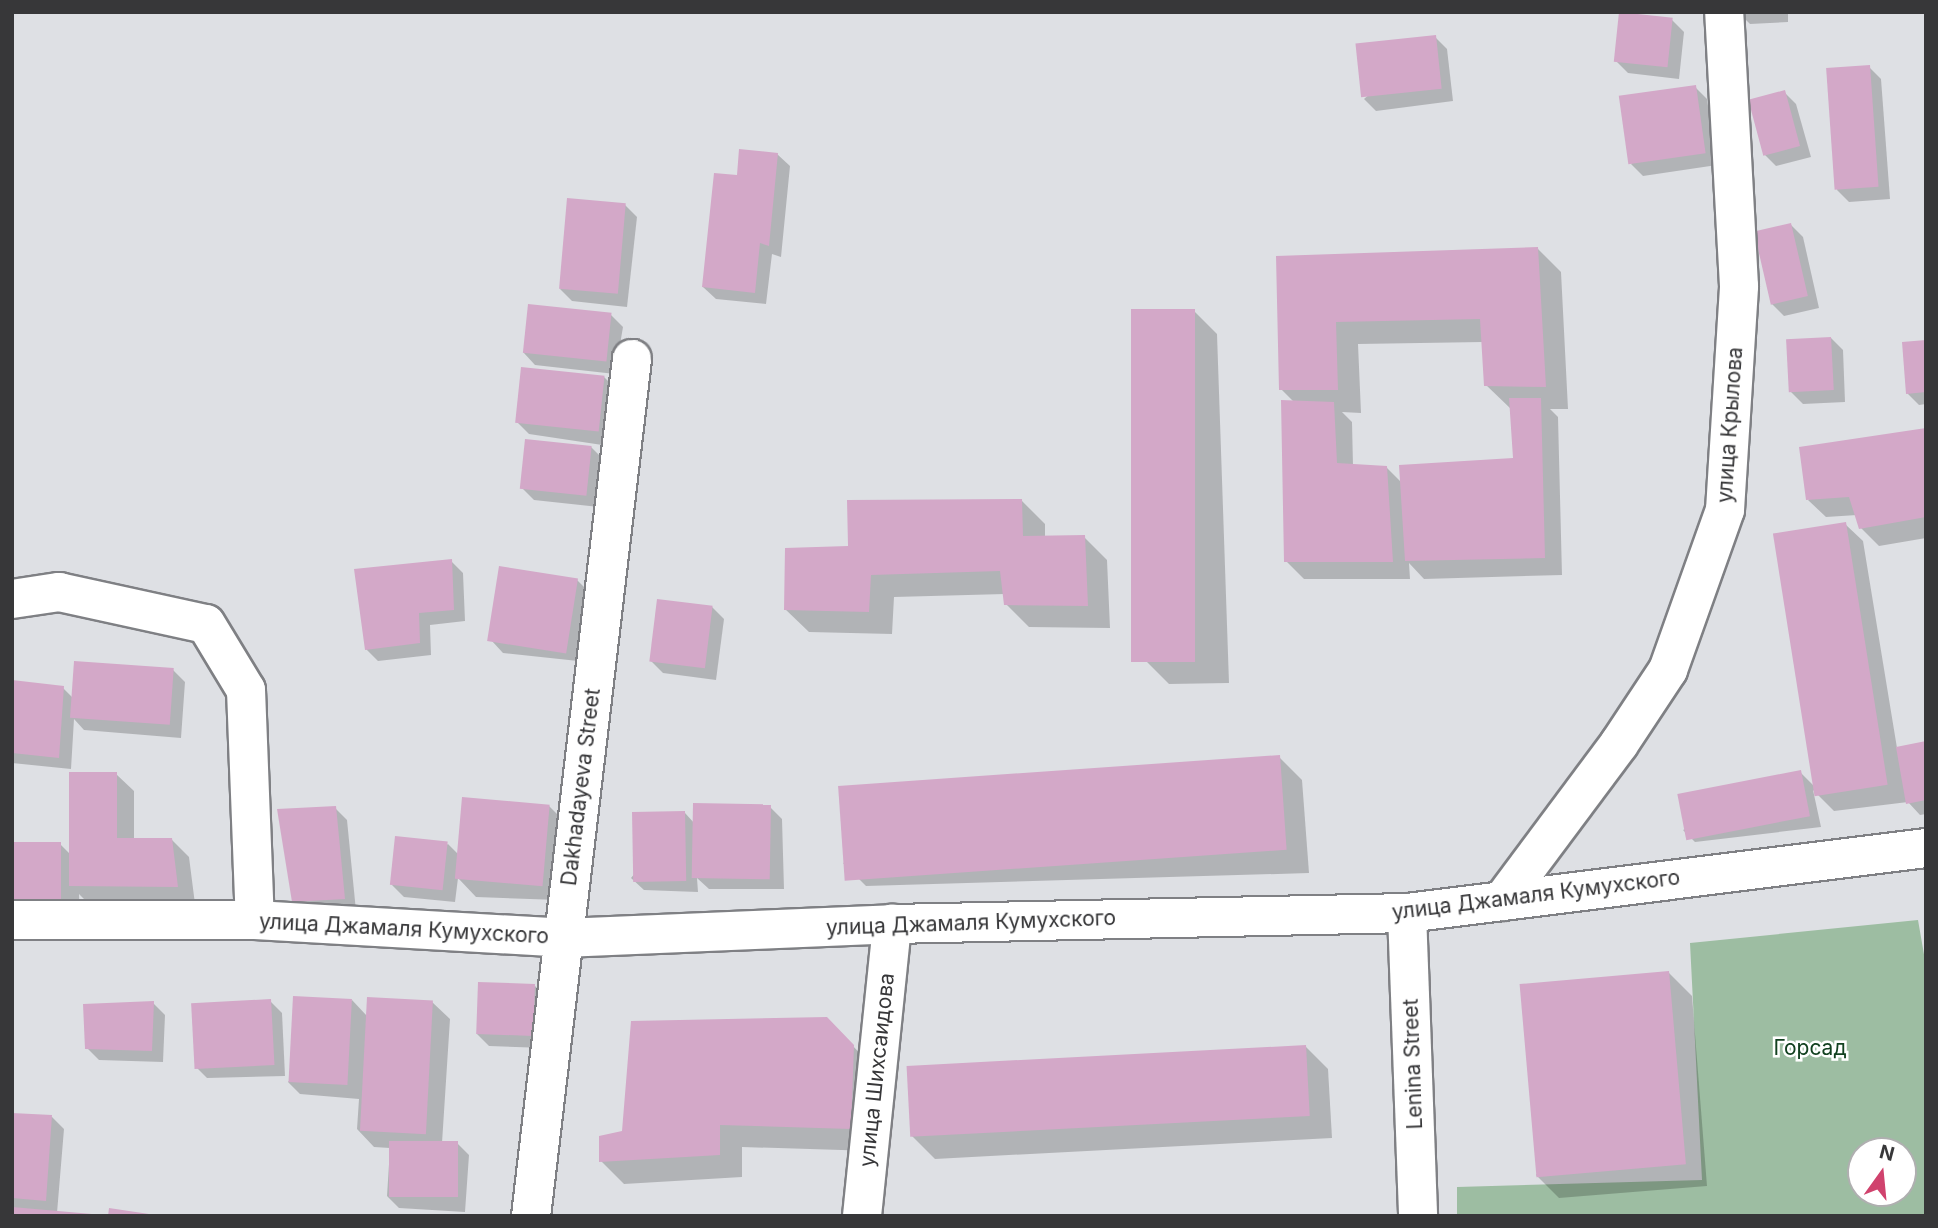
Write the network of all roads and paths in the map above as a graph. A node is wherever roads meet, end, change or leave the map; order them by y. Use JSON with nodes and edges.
{"nodes":[{"id":1,"x":1724,"y":12,"type":"edge"},
{"id":2,"x":632,"y":359,"type":"dead end"},
{"id":3,"x":16,"y":592,"type":"edge"},
{"id":4,"x":1926,"y":848,"type":"edge"},
{"id":5,"x":1503,"y":901,"type":"junction"},
{"id":6,"x":1407,"y":913,"type":"junction"},
{"id":7,"x":12,"y":920,"type":"edge"},
{"id":8,"x":255,"y":920,"type":"junction"},
{"id":9,"x":892,"y":924,"type":"junction"},
{"id":10,"x":563,"y":938,"type":"junction"},
{"id":11,"x":531,"y":1216,"type":"edge"},
{"id":12,"x":862,"y":1216,"type":"edge"},
{"id":13,"x":1418,"y":1216,"type":"edge"}],
"edges":[{"from":1,"to":5,"type":"street","name":"улица Крылова"},
{"from":2,"to":10,"type":"street","name":"Dakhadayeva Street"},
{"from":3,"to":8,"type":"street"},
{"from":4,"to":5,"type":"street","name":"улица Джамаля Кумухского"},
{"from":5,"to":6,"type":"street","name":"улица Джамаля Кумухского"},
{"from":6,"to":9,"type":"street","name":"улица Джамаля Кумухского"},
{"from":6,"to":13,"type":"street","name":"Lenina Street"},
{"from":7,"to":8,"type":"street","name":"улица Джамаля Кумухского"},
{"from":8,"to":10,"type":"street","name":"улица Джамаля Кумухского"},
{"from":9,"to":10,"type":"street","name":"улица Джамаля Кумухского"},
{"from":9,"to":12,"type":"street","name":"улица Шихсаидова"},
{"from":10,"to":11,"type":"street","name":"Dakhadayeva Street"}]}
